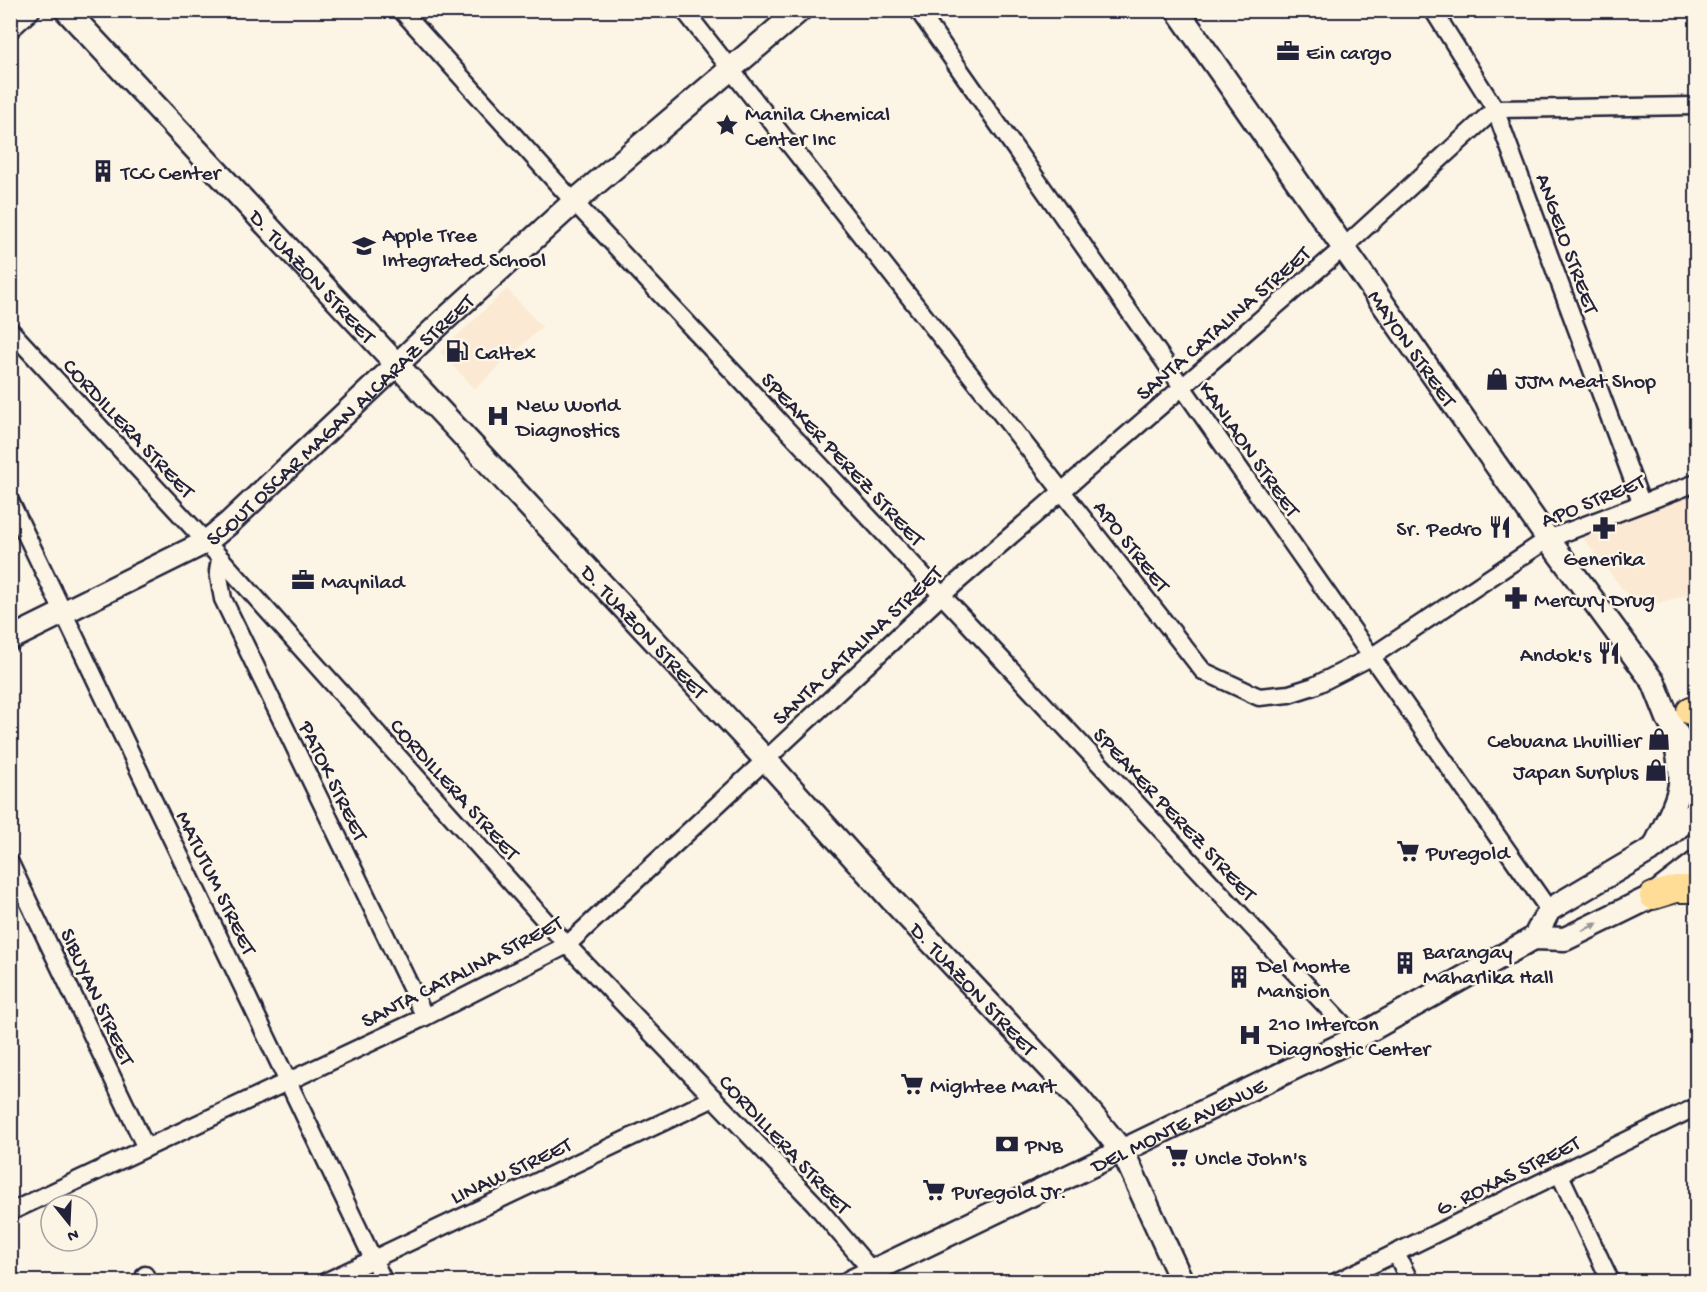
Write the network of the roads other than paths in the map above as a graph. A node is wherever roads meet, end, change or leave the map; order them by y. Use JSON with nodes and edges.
{"nodes":[{"id":1,"x":33,"y":10,"type":"edge"},
{"id":2,"x":66,"y":10,"type":"edge"},
{"id":3,"x":401,"y":10,"type":"edge"},
{"id":4,"x":684,"y":10,"type":"edge"},
{"id":5,"x":800,"y":10,"type":"edge"},
{"id":6,"x":918,"y":10,"type":"edge"},
{"id":7,"x":1177,"y":10,"type":"edge"},
{"id":8,"x":1433,"y":10,"type":"edge"},
{"id":9,"x":10,"y":30,"type":"edge"},
{"id":10,"x":731,"y":70,"type":"junction"},
{"id":11,"x":1696,"y":106,"type":"edge"},
{"id":12,"x":1495,"y":109,"type":"junction"},
{"id":13,"x":574,"y":202,"type":"junction"},
{"id":14,"x":1344,"y":247,"type":"junction"},
{"id":15,"x":10,"y":330,"type":"edge"},
{"id":16,"x":396,"y":366,"type":"junction"},
{"id":17,"x":1180,"y":387,"type":"junction"},
{"id":18,"x":1696,"y":483,"type":"edge"},
{"id":19,"x":1061,"y":490,"type":"junction"},
{"id":20,"x":10,"y":501,"type":"edge"},
{"id":21,"x":1641,"y":502,"type":"junction"},
{"id":22,"x":1548,"y":539,"type":"junction"},
{"id":23,"x":213,"y":550,"type":"junction"},
{"id":24,"x":941,"y":596,"type":"junction"},
{"id":25,"x":64,"y":612,"type":"junction"},
{"id":26,"x":10,"y":639,"type":"edge"},
{"id":27,"x":1371,"y":657,"type":"junction"},
{"id":28,"x":1688,"y":715,"type":"edge"},
{"id":29,"x":765,"y":759,"type":"junction"},
{"id":30,"x":1696,"y":766,"type":"edge"},
{"id":31,"x":1696,"y":812,"type":"edge"},
{"id":32,"x":1654,"y":848,"type":"junction"},
{"id":33,"x":10,"y":863,"type":"edge"},
{"id":34,"x":1696,"y":863,"type":"edge"},
{"id":35,"x":1696,"y":889,"type":"edge"},
{"id":36,"x":1653,"y":896,"type":"junction"},
{"id":37,"x":1549,"y":910,"type":"junction"},
{"id":38,"x":1534,"y":938,"type":"junction"},
{"id":39,"x":567,"y":945,"type":"junction"},
{"id":40,"x":425,"y":1017,"type":"junction"},
{"id":41,"x":1356,"y":1038,"type":"junction"},
{"id":42,"x":287,"y":1081,"type":"junction"},
{"id":43,"x":714,"y":1098,"type":"junction"},
{"id":44,"x":1696,"y":1107,"type":"edge"},
{"id":45,"x":146,"y":1148,"type":"junction"},
{"id":46,"x":1123,"y":1152,"type":"junction"},
{"id":47,"x":1559,"y":1173,"type":"junction"},
{"id":48,"x":10,"y":1212,"type":"edge"},
{"id":49,"x":1396,"y":1252,"type":"junction"},
{"id":50,"x":373,"y":1258,"type":"junction"},
{"id":51,"x":872,"y":1271,"type":"junction"},
{"id":52,"x":325,"y":1281,"type":"edge"},
{"id":53,"x":384,"y":1281,"type":"edge"},
{"id":54,"x":850,"y":1281,"type":"edge"},
{"id":55,"x":1182,"y":1281,"type":"edge"},
{"id":56,"x":1336,"y":1281,"type":"edge"},
{"id":57,"x":1410,"y":1281,"type":"edge"},
{"id":58,"x":1611,"y":1281,"type":"edge"}],
"edges":[{"from":1,"to":9,"type":"street"},
{"from":2,"to":16,"type":"street","name":"D. TUAZON STREET"},
{"from":3,"to":13,"type":"street","name":"SPEAKER PEREZ STREET"},
{"from":4,"to":10,"type":"street","name":"APO STREET"},
{"from":5,"to":10,"type":"street","name":"SCOUT OSCAR MAGAN ALCARAZ STREET"},
{"from":6,"to":17,"type":"street","name":"KANLAON STREET"},
{"from":7,"to":14,"type":"street","name":"MAYON STREET"},
{"from":8,"to":12,"type":"street","name":"ANGELO STREET"},
{"from":10,"to":13,"type":"street","name":"SCOUT OSCAR MAGAN ALCARAZ STREET"},
{"from":10,"to":19,"type":"street","name":"APO STREET"},
{"from":11,"to":12,"type":"street"},
{"from":12,"to":14,"type":"street","name":"SANTA CATALINA STREET"},
{"from":12,"to":21,"type":"street","name":"ANGELO STREET"},
{"from":13,"to":16,"type":"street","name":"SCOUT OSCAR MAGAN ALCARAZ STREET"},
{"from":13,"to":24,"type":"street","name":"SPEAKER PEREZ STREET"},
{"from":14,"to":17,"type":"street","name":"SANTA CATALINA STREET"},
{"from":14,"to":22,"type":"street","name":"MAYON STREET"},
{"from":15,"to":23,"type":"street","name":"CORDILLERA STREET"},
{"from":16,"to":23,"type":"street","name":"SCOUT OSCAR MAGAN ALCARAZ STREET"},
{"from":16,"to":29,"type":"street","name":"D. TUAZON STREET"},
{"from":17,"to":19,"type":"street","name":"SANTA CATALINA STREET"},
{"from":17,"to":27,"type":"street","name":"KANLAON STREET"},
{"from":18,"to":21,"type":"street","name":"APO STREET"},
{"from":19,"to":24,"type":"street","name":"SANTA CATALINA STREET"},
{"from":19,"to":27,"type":"street","name":"APO STREET"},
{"from":20,"to":25,"type":"street","name":"MATUTUM STREET"},
{"from":21,"to":22,"type":"street","name":"APO STREET"},
{"from":22,"to":27,"type":"street","name":"APO STREET"},
{"from":22,"to":28,"type":"street","name":"MAYON STREET"},
{"from":23,"to":25,"type":"street","name":"SCOUT OSCAR MAGAN ALCARAZ STREET"},
{"from":23,"to":39,"type":"street","name":"CORDILLERA STREET"},
{"from":23,"to":40,"type":"street","name":"PATOK STREET"},
{"from":24,"to":29,"type":"street","name":"SANTA CATALINA STREET"},
{"from":24,"to":41,"type":"street","name":"SPEAKER PEREZ STREET"},
{"from":25,"to":26,"type":"street","name":"SCOUT OSCAR MAGAN ALCARAZ STREET"},
{"from":25,"to":42,"type":"street","name":"MATUTUM STREET"},
{"from":27,"to":37,"type":"street","name":"KANLAON STREET"},
{"from":28,"to":30,"type":"street","name":"MAYON STREET"},
{"from":28,"to":32,"type":"street"},
{"from":29,"to":39,"type":"street","name":"SANTA CATALINA STREET"},
{"from":29,"to":46,"type":"street","name":"D. TUAZON STREET"},
{"from":31,"to":32,"type":"street"},
{"from":32,"to":37,"type":"street"},
{"from":33,"to":45,"type":"street","name":"SIBUYAN STREET"},
{"from":34,"to":36,"type":"street"},
{"from":35,"to":36,"type":"main road"},
{"from":38,"to":36,"type":"street","one_way":true},
{"from":37,"to":38,"type":"street"},
{"from":38,"to":41,"type":"street","name":"DEL MONTE AVENUE"},
{"from":39,"to":40,"type":"street","name":"SANTA CATALINA STREET"},
{"from":39,"to":43,"type":"street","name":"CORDILLERA STREET"},
{"from":40,"to":42,"type":"street","name":"SANTA CATALINA STREET"},
{"from":41,"to":46,"type":"street","name":"DEL MONTE AVENUE"},
{"from":42,"to":45,"type":"street","name":"SANTA CATALINA STREET"},
{"from":42,"to":50,"type":"street","name":"MATUTUM STREET"},
{"from":43,"to":50,"type":"street","name":"LINAW STREET"},
{"from":43,"to":51,"type":"street","name":"CORDILLERA STREET"},
{"from":44,"to":47,"type":"street","name":"G. ROXAS STREET"},
{"from":45,"to":48,"type":"street","name":"SANTA CATALINA STREET"},
{"from":46,"to":51,"type":"street","name":"DEL MONTE AVENUE"},
{"from":46,"to":55,"type":"street","name":"D. TUAZON STREET"},
{"from":47,"to":49,"type":"street","name":"G. ROXAS STREET"},
{"from":47,"to":58,"type":"street"},
{"from":49,"to":56,"type":"street","name":"G. ROXAS STREET"},
{"from":49,"to":57,"type":"street"},
{"from":50,"to":52,"type":"street","name":"LINAW STREET"},
{"from":50,"to":53,"type":"street","name":"MATUTUM STREET"},
{"from":51,"to":54,"type":"street","name":"DEL MONTE AVENUE"}]}
